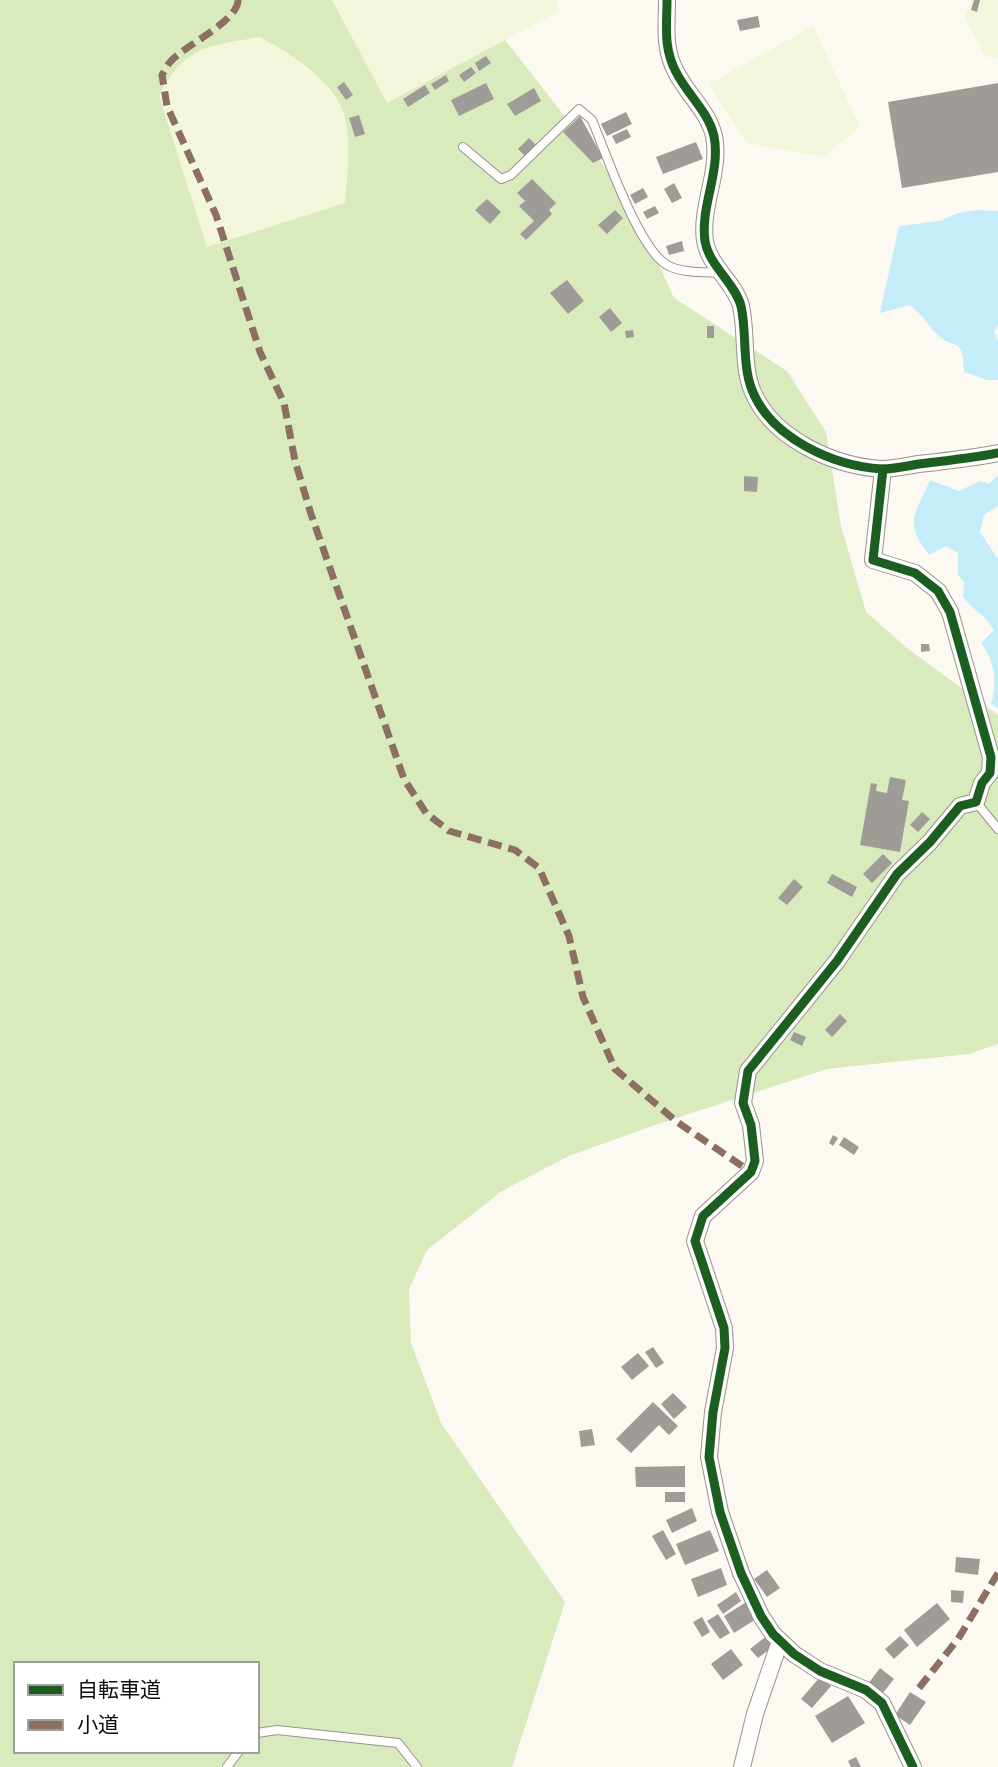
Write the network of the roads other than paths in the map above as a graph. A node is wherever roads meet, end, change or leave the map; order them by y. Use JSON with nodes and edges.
{"nodes":[{"id":1,"x":667,"y":0,"type":"edge"},
{"id":2,"x":463,"y":147,"type":"dead end"},
{"id":3,"x":721,"y":274,"type":"junction"},
{"id":4,"x":998,"y":453,"type":"edge"},
{"id":5,"x":883,"y":469,"type":"junction"},
{"id":6,"x":976,"y":802,"type":"junction"},
{"id":7,"x":998,"y":829,"type":"edge"},
{"id":8,"x":780,"y":1641,"type":"junction"},
{"id":9,"x":259,"y":1733,"type":"edge"},
{"id":10,"x":417,"y":1767,"type":"edge"},
{"id":11,"x":742,"y":1767,"type":"edge"},
{"id":12,"x":913,"y":1767,"type":"edge"}],
"edges":[{"from":1,"to":3,"type":"street"},
{"from":2,"to":3,"type":"lane"},
{"from":3,"to":5,"type":"street"},
{"from":4,"to":5,"type":"street"},
{"from":5,"to":6,"type":"street"},
{"from":6,"to":7,"type":"lane"},
{"from":6,"to":8,"type":"street"},
{"from":8,"to":11,"type":"street"},
{"from":8,"to":12,"type":"street"},
{"from":9,"to":10,"type":"lane"}]}
